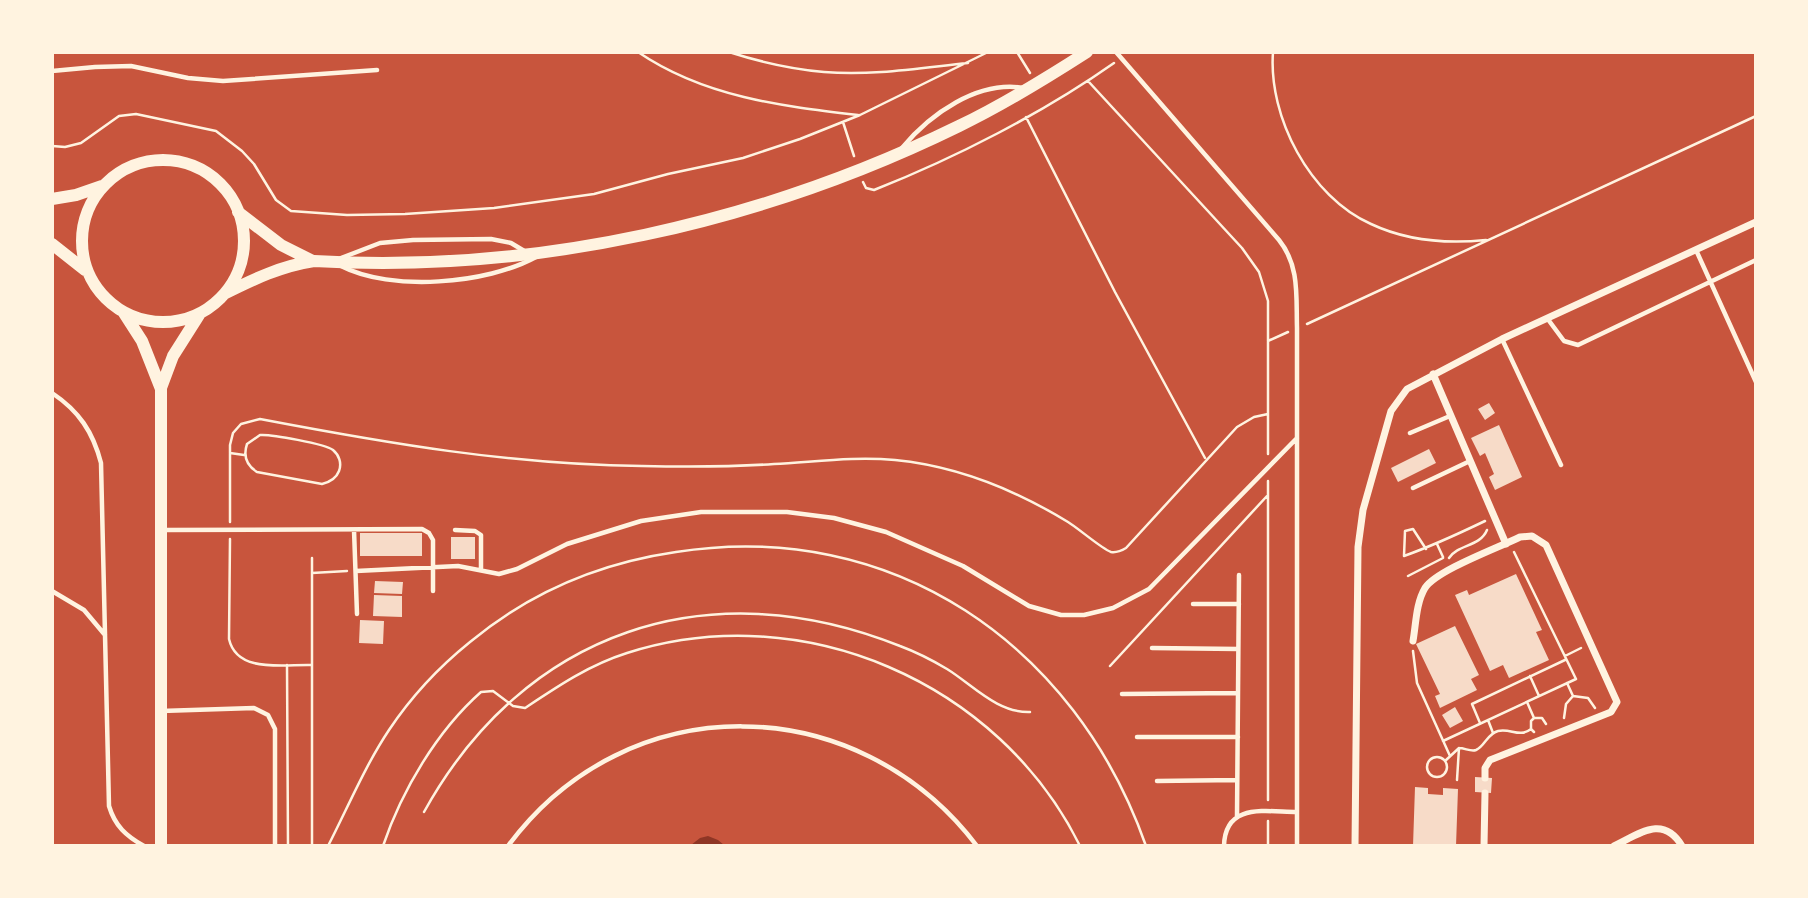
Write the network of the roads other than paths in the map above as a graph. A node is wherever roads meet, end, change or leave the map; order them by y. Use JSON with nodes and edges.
{"nodes":[{"id":1,"x":1087,"y":52,"type":"edge"},
{"id":2,"x":1116,"y":52,"type":"edge"},
{"id":3,"x":377,"y":70,"type":"dead end"},
{"id":4,"x":52,"y":71,"type":"edge"},
{"id":5,"x":1028,"y":89,"type":"junction"},
{"id":6,"x":895,"y":156,"type":"junction"},
{"id":7,"x":105,"y":184,"type":"junction"},
{"id":8,"x":52,"y":199,"type":"edge"},
{"id":9,"x":238,"y":212,"type":"junction"},
{"id":10,"x":1755,"y":222,"type":"edge"},
{"id":11,"x":52,"y":244,"type":"edge"},
{"id":12,"x":1696,"y":250,"type":"junction"},
{"id":13,"x":547,"y":251,"type":"junction"},
{"id":14,"x":528,"y":253,"type":"junction"},
{"id":15,"x":1755,"y":260,"type":"edge"},
{"id":16,"x":314,"y":261,"type":"junction"},
{"id":17,"x":334,"y":262,"type":"junction"},
{"id":18,"x":87,"y":271,"type":"junction"},
{"id":19,"x":1710,"y":281,"type":"junction"},
{"id":20,"x":224,"y":294,"type":"junction"},
{"id":21,"x":124,"y":313,"type":"junction"},
{"id":22,"x":201,"y":313,"type":"junction"},
{"id":23,"x":1546,"y":318,"type":"junction"},
{"id":24,"x":1502,"y":339,"type":"junction"},
{"id":25,"x":1433,"y":374,"type":"junction"},
{"id":26,"x":1755,"y":382,"type":"edge"},
{"id":27,"x":161,"y":389,"type":"junction"},
{"id":28,"x":52,"y":393,"type":"edge"},
{"id":29,"x":1451,"y":416,"type":"junction"},
{"id":30,"x":1410,"y":433,"type":"dead end"},
{"id":31,"x":1297,"y":438,"type":"junction"},
{"id":32,"x":1471,"y":461,"type":"junction"},
{"id":33,"x":1561,"y":465,"type":"dead end"},
{"id":34,"x":1413,"y":488,"type":"dead end"},
{"id":35,"x":160,"y":530,"type":"junction"},
{"id":36,"x":355,"y":530,"type":"junction"},
{"id":37,"x":455,"y":530,"type":"dead end"},
{"id":38,"x":1507,"y":543,"type":"junction"},
{"id":39,"x":433,"y":567,"type":"junction"},
{"id":40,"x":481,"y":570,"type":"junction"},
{"id":41,"x":356,"y":571,"type":"junction"},
{"id":42,"x":1239,"y":575,"type":"dead end"},
{"id":43,"x":52,"y":591,"type":"edge"},
{"id":44,"x":433,"y":591,"type":"dead end"},
{"id":45,"x":1193,"y":604,"type":"dead end"},
{"id":46,"x":1238,"y":604,"type":"junction"},
{"id":47,"x":357,"y":614,"type":"dead end"},
{"id":48,"x":107,"y":639,"type":"junction"},
{"id":49,"x":1413,"y":641,"type":"road end"},
{"id":50,"x":1152,"y":648,"type":"dead end"},
{"id":51,"x":1238,"y":649,"type":"junction"},
{"id":52,"x":1238,"y":693,"type":"junction"},
{"id":53,"x":1122,"y":694,"type":"dead end"},
{"id":54,"x":160,"y":711,"type":"junction"},
{"id":55,"x":1137,"y":737,"type":"dead end"},
{"id":56,"x":1238,"y":737,"type":"junction"},
{"id":57,"x":1485,"y":778,"type":"dead end"},
{"id":58,"x":1237,"y":780,"type":"junction"},
{"id":59,"x":1157,"y":781,"type":"dead end"},
{"id":60,"x":1485,"y":793,"type":"dead end"},
{"id":61,"x":1297,"y":812,"type":"junction"},
{"id":62,"x":1237,"y":816,"type":"junction"},
{"id":63,"x":144,"y":845,"type":"edge"},
{"id":64,"x":161,"y":845,"type":"edge"},
{"id":65,"x":275,"y":845,"type":"edge"},
{"id":66,"x":508,"y":845,"type":"edge"},
{"id":67,"x":977,"y":845,"type":"edge"},
{"id":68,"x":1224,"y":845,"type":"edge"},
{"id":69,"x":1297,"y":845,"type":"edge"},
{"id":70,"x":1355,"y":845,"type":"edge"},
{"id":71,"x":1484,"y":845,"type":"edge"},
{"id":72,"x":1614,"y":845,"type":"edge"},
{"id":73,"x":1682,"y":845,"type":"edge"}],
"edges":[{"from":1,"to":5,"type":"street"},
{"from":2,"to":31,"type":"lane"},
{"from":3,"to":4,"type":"lane"},
{"from":5,"to":6,"type":"street"},
{"from":5,"to":6,"type":"lane"},
{"from":6,"to":13,"type":"street"},
{"from":7,"to":8,"type":"street"},
{"from":7,"to":9,"type":"street"},
{"from":7,"to":18,"type":"street"},
{"from":9,"to":16,"type":"street"},
{"from":9,"to":20,"type":"street"},
{"from":10,"to":12,"type":"street"},
{"from":11,"to":18,"type":"street"},
{"from":12,"to":19,"type":"lane"},
{"from":12,"to":23,"type":"street"},
{"from":13,"to":14,"type":"street"},
{"from":13,"to":17,"type":"lane"},
{"from":14,"to":17,"type":"street"},
{"from":14,"to":17,"type":"lane"},
{"from":15,"to":19,"type":"lane"},
{"from":16,"to":17,"type":"street"},
{"from":16,"to":20,"type":"street"},
{"from":18,"to":21,"type":"street"},
{"from":19,"to":23,"type":"lane"},
{"from":19,"to":26,"type":"lane"},
{"from":20,"to":22,"type":"street"},
{"from":21,"to":22,"type":"street"},
{"from":21,"to":27,"type":"street"},
{"from":22,"to":27,"type":"street"},
{"from":23,"to":24,"type":"street"},
{"from":24,"to":25,"type":"street"},
{"from":24,"to":33,"type":"lane"},
{"from":25,"to":29,"type":"street"},
{"from":25,"to":70,"type":"street"},
{"from":27,"to":35,"type":"street"},
{"from":28,"to":48,"type":"lane"},
{"from":29,"to":30,"type":"lane"},
{"from":29,"to":32,"type":"street"},
{"from":31,"to":40,"type":"lane"},
{"from":31,"to":61,"type":"lane"},
{"from":32,"to":34,"type":"lane"},
{"from":32,"to":38,"type":"street"},
{"from":35,"to":36,"type":"lane"},
{"from":35,"to":54,"type":"street"},
{"from":36,"to":39,"type":"lane"},
{"from":36,"to":41,"type":"lane"},
{"from":37,"to":40,"type":"lane"},
{"from":38,"to":49,"type":"street"},
{"from":38,"to":57,"type":"street"},
{"from":39,"to":40,"type":"lane"},
{"from":39,"to":41,"type":"lane"},
{"from":39,"to":44,"type":"lane"},
{"from":41,"to":47,"type":"lane"},
{"from":42,"to":46,"type":"lane"},
{"from":43,"to":48,"type":"lane"},
{"from":45,"to":46,"type":"lane"},
{"from":46,"to":51,"type":"lane"},
{"from":48,"to":63,"type":"lane"},
{"from":50,"to":51,"type":"lane"},
{"from":51,"to":52,"type":"lane"},
{"from":52,"to":53,"type":"lane"},
{"from":52,"to":56,"type":"lane"},
{"from":54,"to":64,"type":"street"},
{"from":54,"to":65,"type":"lane"},
{"from":55,"to":56,"type":"lane"},
{"from":56,"to":58,"type":"lane"},
{"from":58,"to":59,"type":"lane"},
{"from":58,"to":62,"type":"lane"},
{"from":60,"to":71,"type":"street"},
{"from":61,"to":62,"type":"lane"},
{"from":61,"to":69,"type":"lane"},
{"from":62,"to":68,"type":"lane"},
{"from":66,"to":67,"type":"lane"},
{"from":72,"to":73,"type":"street"}]}
